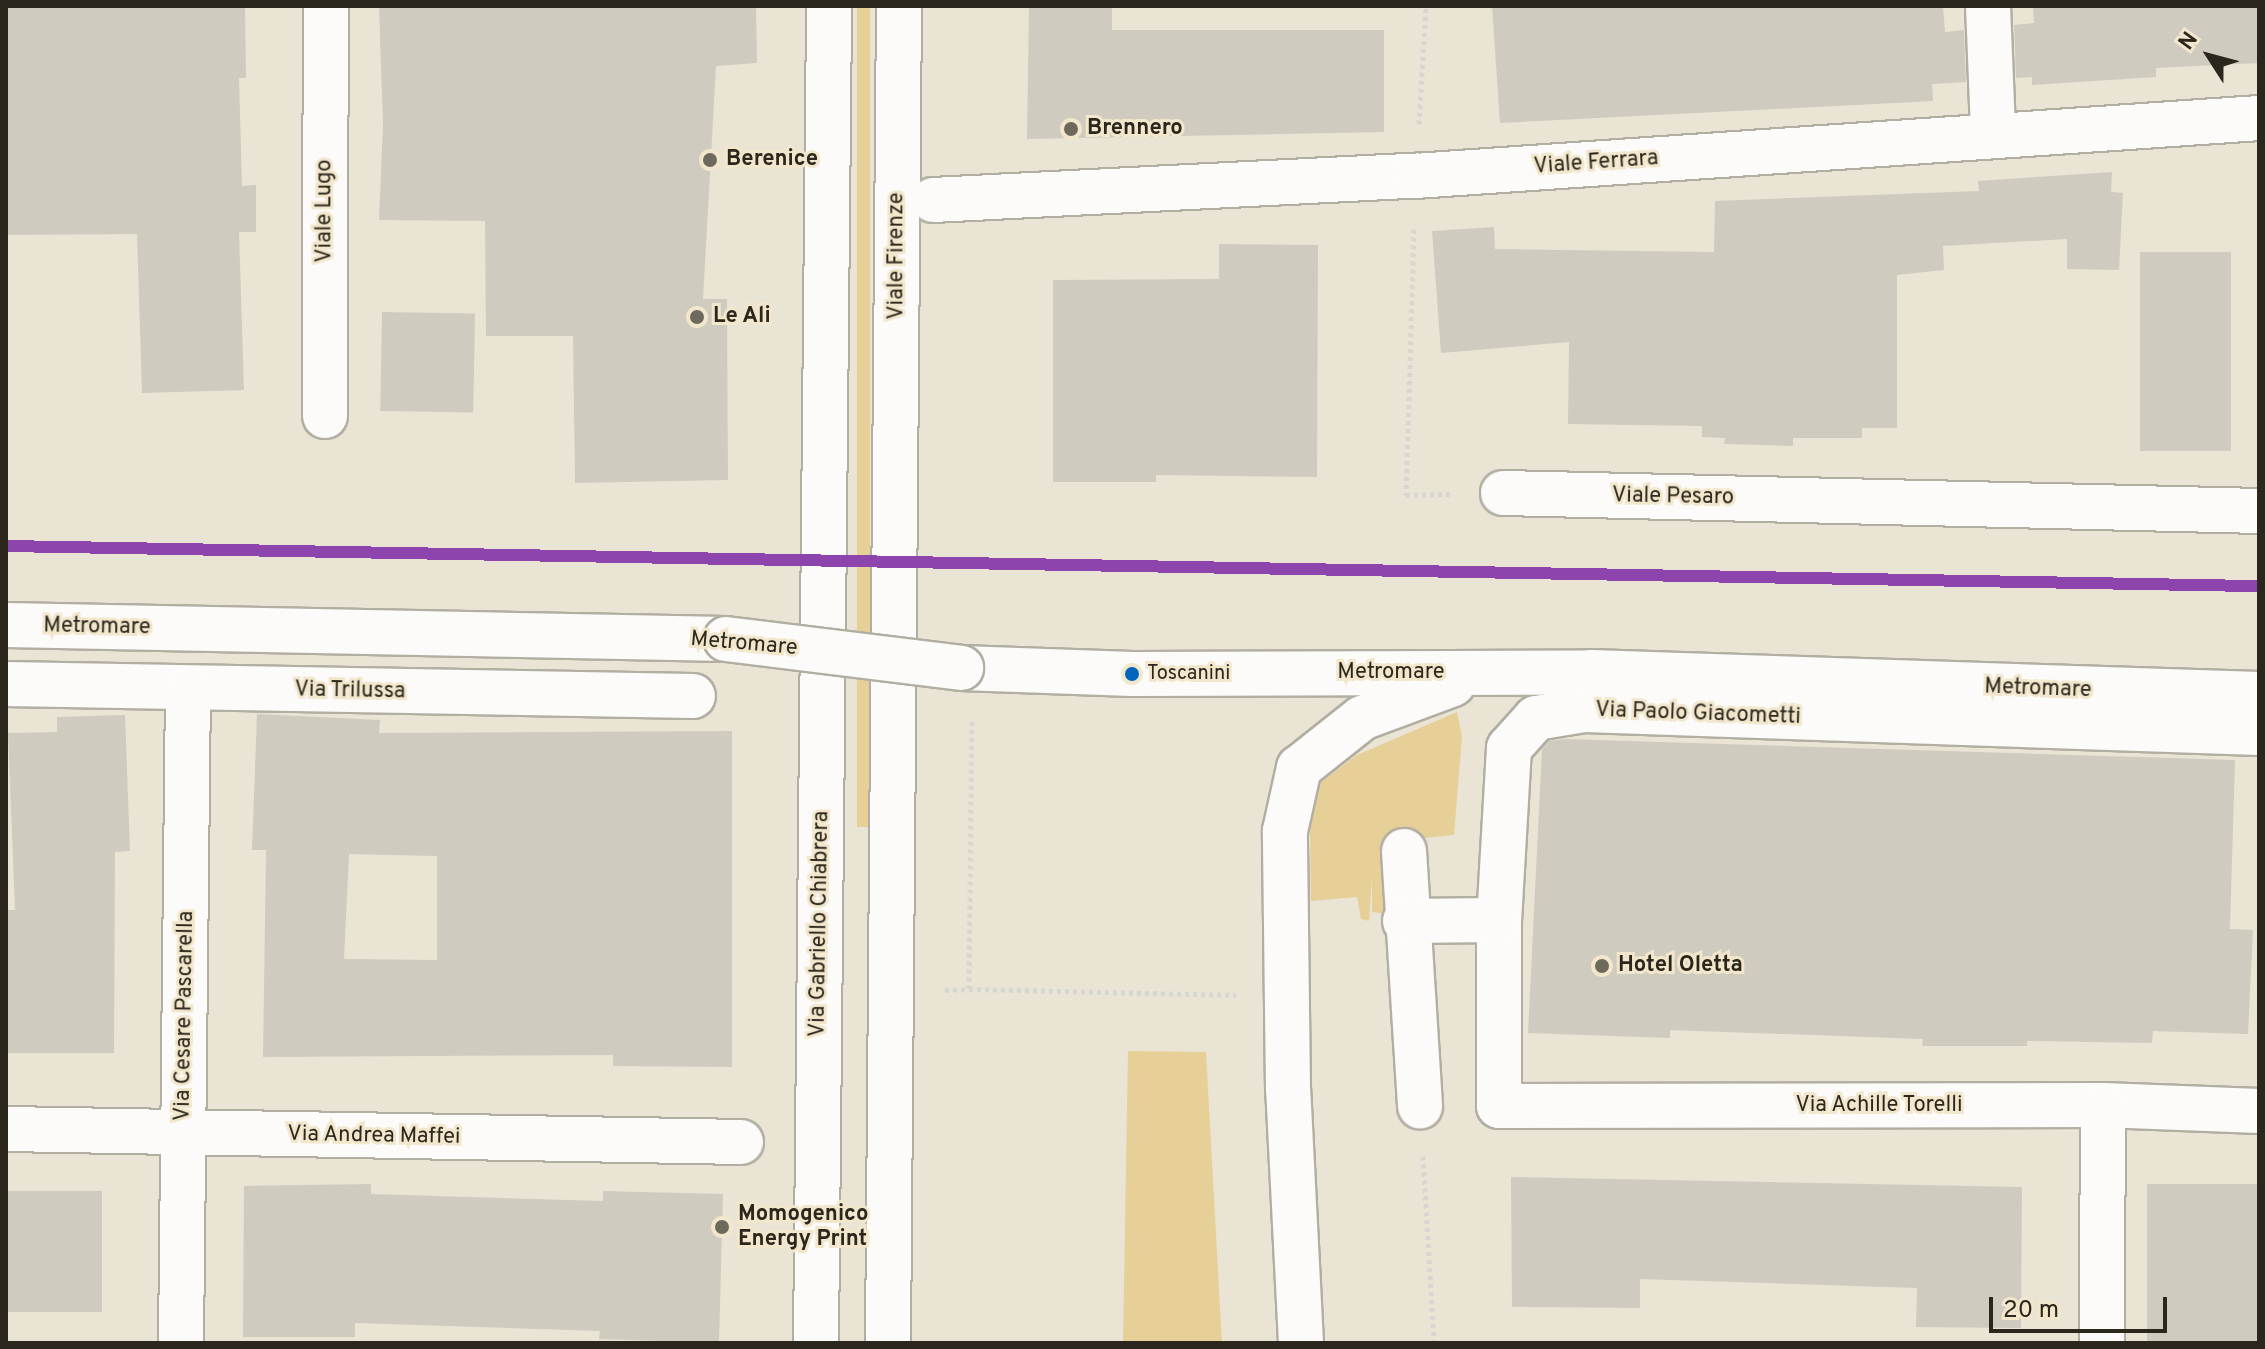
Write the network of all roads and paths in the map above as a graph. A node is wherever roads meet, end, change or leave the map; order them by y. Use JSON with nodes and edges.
{"nodes":[{"id":1,"x":326,"y":6,"type":"edge"},
{"id":2,"x":829,"y":6,"type":"edge"},
{"id":3,"x":899,"y":6,"type":"edge"},
{"id":4,"x":1426,"y":6,"type":"edge"},
{"id":5,"x":1988,"y":6,"type":"edge"},
{"id":6,"x":2259,"y":118,"type":"edge"},
{"id":7,"x":1993,"y":133,"type":"junction"},
{"id":8,"x":1415,"y":176,"type":"junction"},
{"id":9,"x":933,"y":200,"type":"dead end"},
{"id":10,"x":325,"y":416,"type":"dead end"},
{"id":11,"x":1503,"y":493,"type":"joint"},
{"id":12,"x":2259,"y":511,"type":"edge"},
{"id":13,"x":6,"y":625,"type":"edge"},
{"id":14,"x":1482,"y":673,"type":"junction"},
{"id":15,"x":6,"y":684,"type":"edge"},
{"id":16,"x":967,"y":685,"type":"junction"},
{"id":17,"x":188,"y":689,"type":"junction"},
{"id":18,"x":2259,"y":694,"type":"edge"},
{"id":19,"x":693,"y":696,"type":"dead end"},
{"id":20,"x":2259,"y":733,"type":"edge"},
{"id":21,"x":1404,"y":851,"type":"dead end"},
{"id":22,"x":1499,"y":920,"type":"junction"},
{"id":23,"x":1405,"y":921,"type":"junction"},
{"id":24,"x":944,"y":990,"type":"dead end"},
{"id":25,"x":2103,"y":1105,"type":"junction"},
{"id":26,"x":1420,"y":1106,"type":"joint"},
{"id":27,"x":1499,"y":1106,"type":"joint"},
{"id":28,"x":2259,"y":1111,"type":"edge"},
{"id":29,"x":6,"y":1129,"type":"edge"},
{"id":30,"x":184,"y":1132,"type":"junction"},
{"id":31,"x":741,"y":1142,"type":"dead end"},
{"id":32,"x":181,"y":1343,"type":"edge"},
{"id":33,"x":816,"y":1343,"type":"edge"},
{"id":34,"x":888,"y":1343,"type":"edge"},
{"id":35,"x":1301,"y":1343,"type":"edge"},
{"id":36,"x":1434,"y":1343,"type":"edge"},
{"id":37,"x":2102,"y":1343,"type":"edge"}],
"edges":[{"from":1,"to":10,"type":"street","name":"Viale Lugo"},
{"from":2,"to":33,"type":"street","name":"Via Gabriello Chiabrera"},
{"from":3,"to":34,"type":"street","name":"Viale Firenze"},
{"from":4,"to":8,"type":"path"},
{"from":5,"to":7,"type":"street"},
{"from":6,"to":7,"type":"street","name":"Viale Ferrara"},
{"from":7,"to":8,"type":"street","name":"Viale Ferrara"},
{"from":8,"to":9,"type":"street","name":"Viale Ferrara"},
{"from":8,"to":11,"type":"path"},
{"from":11,"to":12,"type":"street","name":"Viale Pesaro"},
{"from":13,"to":16,"type":"street","name":"Metromare","bridge":true},
{"from":14,"to":16,"type":"street","name":"Metromare"},
{"from":14,"to":18,"type":"street","name":"Metromare"},
{"from":14,"to":35,"type":"street","name":"Metromare"},
{"from":15,"to":17,"type":"street","name":"Via Trilussa"},
{"from":16,"to":24,"type":"path"},
{"from":17,"to":19,"type":"street","name":"Via Trilussa"},
{"from":17,"to":30,"type":"street","name":"Via Cesare Pascarella"},
{"from":20,"to":22,"type":"street","name":"Via Paolo Giacometti"},
{"from":21,"to":23,"type":"street"},
{"from":22,"to":23,"type":"street"},
{"from":22,"to":27,"type":"street","name":"Via Paolo Giacometti"},
{"from":23,"to":26,"type":"street"},
{"from":25,"to":27,"type":"street","name":"Via Achille Torelli"},
{"from":25,"to":28,"type":"street","name":"Via Achille Torelli"},
{"from":25,"to":37,"type":"street"},
{"from":26,"to":36,"type":"path"},
{"from":29,"to":30,"type":"street","name":"Via Andrea Maffei"},
{"from":30,"to":31,"type":"street","name":"Via Andrea Maffei"},
{"from":30,"to":32,"type":"street","name":"Via Cesare Pascarella"}]}
